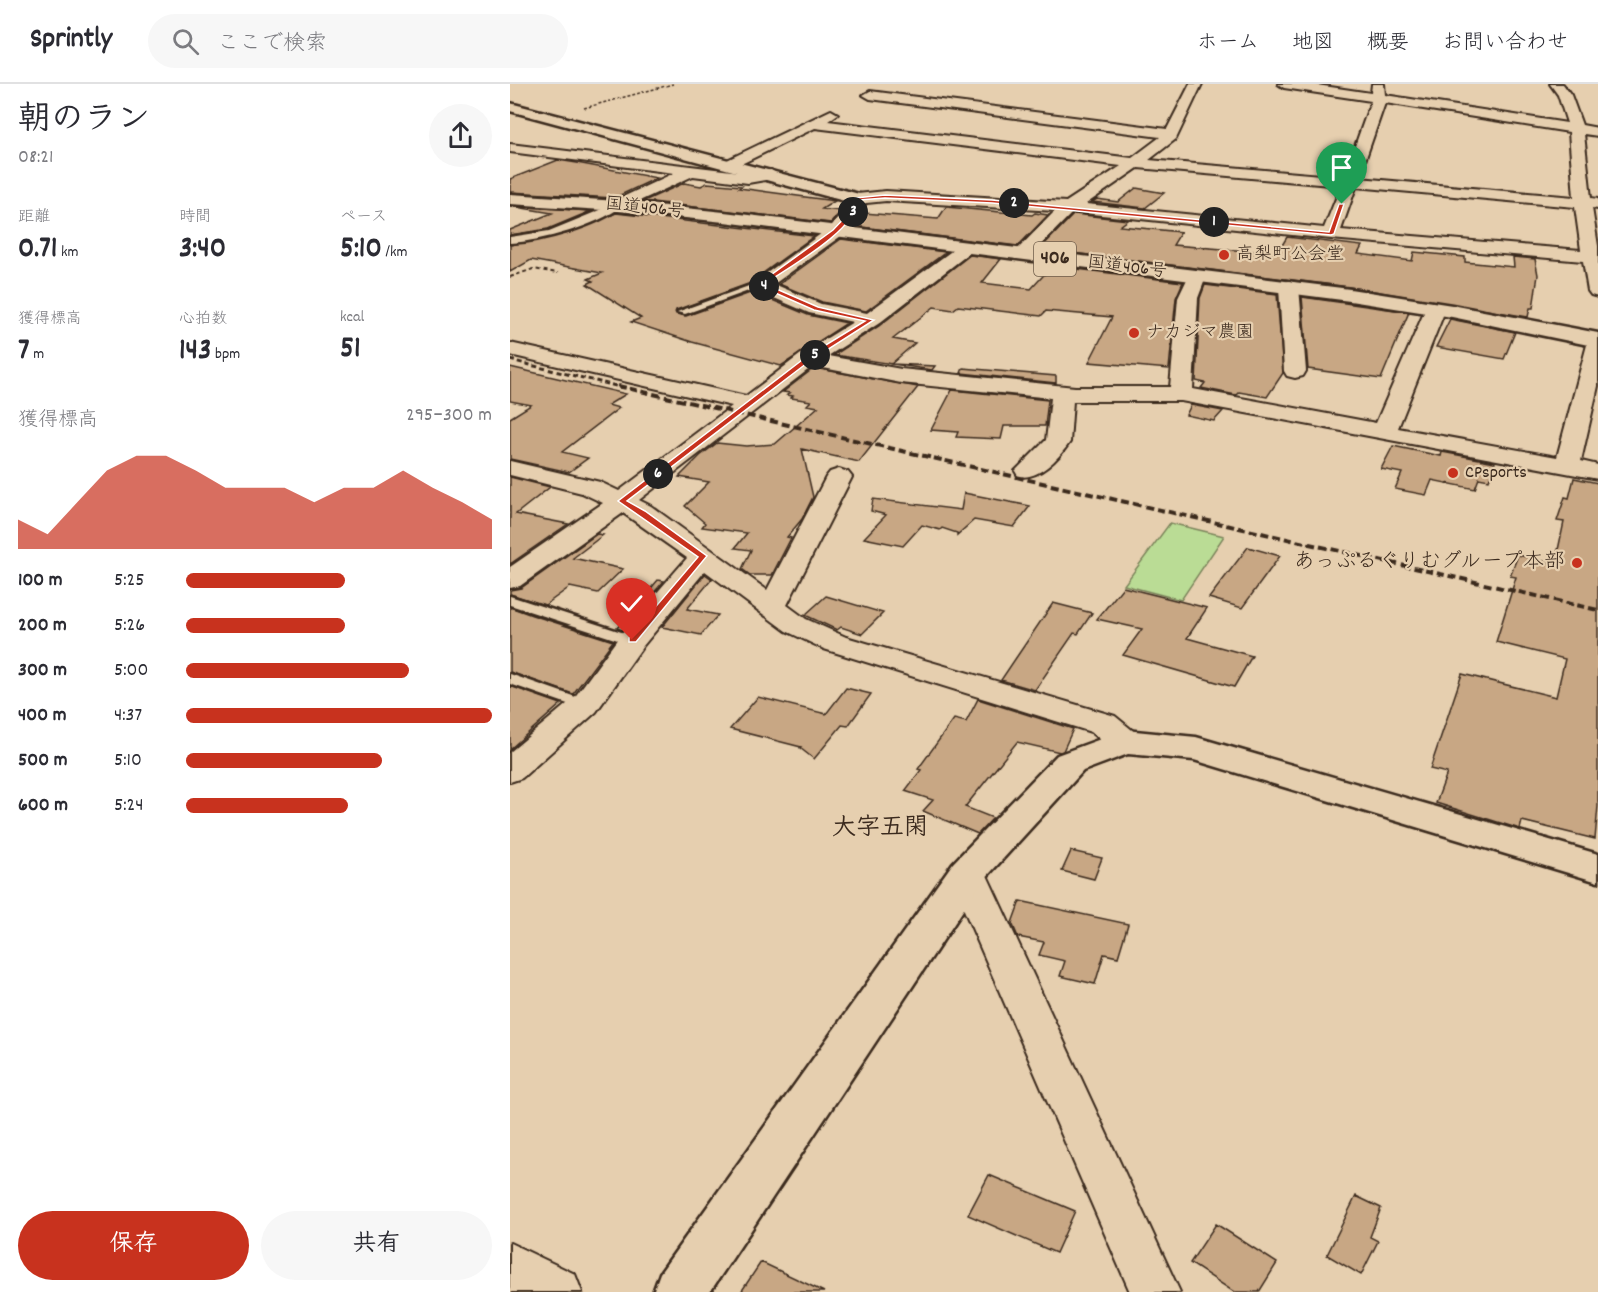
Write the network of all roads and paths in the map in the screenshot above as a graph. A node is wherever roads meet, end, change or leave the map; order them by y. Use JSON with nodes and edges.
{"nodes":[{"id":1,"x":673,"y":84,"type":"edge"},
{"id":2,"x":1196,"y":84,"type":"edge"},
{"id":3,"x":1284,"y":84,"type":"edge"},
{"id":4,"x":1556,"y":84,"type":"edge"},
{"id":5,"x":873,"y":91,"type":"edge"},
{"id":6,"x":1378,"y":91,"type":"edge"},
{"id":7,"x":510,"y":107,"type":"edge"},
{"id":8,"x":841,"y":109,"type":"dead end"},
{"id":9,"x":550,"y":117,"type":"junction"},
{"id":10,"x":812,"y":123,"type":"junction"},
{"id":11,"x":1577,"y":128,"type":"junction"},
{"id":12,"x":1598,"y":132,"type":"edge"},
{"id":13,"x":1171,"y":134,"type":"junction"},
{"id":14,"x":510,"y":148,"type":"edge"},
{"id":15,"x":1136,"y":163,"type":"junction"},
{"id":16,"x":730,"y":164,"type":"junction"},
{"id":17,"x":691,"y":171,"type":"junction"},
{"id":18,"x":771,"y":175,"type":"junction"},
{"id":19,"x":1349,"y":183,"type":"junction"},
{"id":20,"x":510,"y":199,"type":"edge"},
{"id":21,"x":856,"y":199,"type":"junction"},
{"id":22,"x":1590,"y":204,"type":"edge"},
{"id":23,"x":618,"y":206,"type":"junction"},
{"id":24,"x":1069,"y":207,"type":"junction"},
{"id":25,"x":835,"y":231,"type":"junction"},
{"id":26,"x":1331,"y":234,"type":"junction"},
{"id":27,"x":510,"y":240,"type":"edge"},
{"id":28,"x":967,"y":248,"type":"junction"},
{"id":29,"x":1021,"y":255,"type":"junction"},
{"id":30,"x":1594,"y":257,"type":"edge"},
{"id":31,"x":558,"y":273,"type":"dead end"},
{"id":32,"x":510,"y":277,"type":"edge"},
{"id":33,"x":1197,"y":277,"type":"junction"},
{"id":34,"x":760,"y":285,"type":"junction"},
{"id":35,"x":1289,"y":287,"type":"junction"},
{"id":36,"x":1598,"y":291,"type":"edge"},
{"id":37,"x":1436,"y":308,"type":"junction"},
{"id":38,"x":682,"y":312,"type":"dead end"},
{"id":39,"x":871,"y":320,"type":"junction"},
{"id":40,"x":1598,"y":341,"type":"edge"},
{"id":41,"x":510,"y":349,"type":"edge"},
{"id":42,"x":809,"y":359,"type":"junction"},
{"id":43,"x":1295,"y":371,"type":"dead end"},
{"id":44,"x":1063,"y":392,"type":"junction"},
{"id":45,"x":1181,"y":394,"type":"junction"},
{"id":46,"x":751,"y":404,"type":"junction"},
{"id":47,"x":1385,"y":431,"type":"junction"},
{"id":48,"x":1567,"y":467,"type":"junction"},
{"id":49,"x":510,"y":468,"type":"edge"},
{"id":50,"x":1027,"y":471,"type":"dead end"},
{"id":51,"x":1598,"y":472,"type":"edge"},
{"id":52,"x":839,"y":477,"type":"dead end"},
{"id":53,"x":622,"y":501,"type":"junction"},
{"id":54,"x":703,"y":556,"type":"junction"},
{"id":55,"x":510,"y":580,"type":"edge"},
{"id":56,"x":510,"y":600,"type":"edge"},
{"id":57,"x":772,"y":608,"type":"junction"},
{"id":58,"x":632,"y":640,"type":"junction"},
{"id":59,"x":510,"y":679,"type":"edge"},
{"id":60,"x":585,"y":705,"type":"junction"},
{"id":61,"x":1125,"y":742,"type":"junction"},
{"id":62,"x":510,"y":770,"type":"edge"},
{"id":63,"x":1598,"y":868,"type":"edge"},
{"id":64,"x":967,"y":873,"type":"junction"},
{"id":65,"x":510,"y":1267,"type":"edge"},
{"id":66,"x":557,"y":1292,"type":"edge"},
{"id":67,"x":679,"y":1292,"type":"edge"},
{"id":68,"x":1155,"y":1292,"type":"edge"}],
"edges":[{"from":1,"to":9,"type":"path"},
{"from":2,"to":13,"type":"street"},
{"from":3,"to":6,"type":"street"},
{"from":4,"to":11,"type":"street"},
{"from":5,"to":13,"type":"street"},
{"from":6,"to":11,"type":"street"},
{"from":6,"to":19,"type":"street"},
{"from":7,"to":9,"type":"main road"},
{"from":8,"to":10,"type":"street"},
{"from":9,"to":16,"type":"main road"},
{"from":10,"to":15,"type":"street"},
{"from":10,"to":16,"type":"street"},
{"from":11,"to":12,"type":"street"},
{"from":11,"to":22,"type":"street"},
{"from":13,"to":15,"type":"street"},
{"from":14,"to":17,"type":"street"},
{"from":15,"to":19,"type":"street"},
{"from":15,"to":24,"type":"street"},
{"from":16,"to":18,"type":"main road"},
{"from":17,"to":18,"type":"street"},
{"from":17,"to":23,"type":"street"},
{"from":18,"to":21,"type":"main road"},
{"from":19,"to":22,"type":"street"},
{"from":19,"to":26,"type":"street"},
{"from":20,"to":23,"type":"main road","name":"国道406号","number":"406"},
{"from":21,"to":24,"type":"street"},
{"from":21,"to":25,"type":"main road"},
{"from":22,"to":30,"type":"street"},
{"from":23,"to":25,"type":"main road","name":"国道406号","number":"406"},
{"from":23,"to":27,"type":"lane"},
{"from":24,"to":26,"type":"street"},
{"from":24,"to":29,"type":"street"},
{"from":25,"to":28,"type":"main road","name":"国道406号","number":"406"},
{"from":25,"to":34,"type":"street"},
{"from":26,"to":30,"type":"street"},
{"from":28,"to":29,"type":"main road","name":"国道406号","number":"406"},
{"from":28,"to":39,"type":"street"},
{"from":29,"to":33,"type":"main road","name":"国道406号","number":"406"},
{"from":30,"to":36,"type":"street"},
{"from":31,"to":32,"type":"path"},
{"from":33,"to":35,"type":"main road","name":"国道406号","number":"406"},
{"from":33,"to":45,"type":"street"},
{"from":34,"to":38,"type":"lane"},
{"from":34,"to":39,"type":"street"},
{"from":35,"to":37,"type":"main road","name":"国道406号","number":"406"},
{"from":35,"to":43,"type":"street"},
{"from":37,"to":40,"type":"main road","name":"国道406号","number":"406"},
{"from":37,"to":47,"type":"street"},
{"from":39,"to":42,"type":"street"},
{"from":40,"to":48,"type":"street"},
{"from":41,"to":46,"type":"street"},
{"from":42,"to":44,"type":"street"},
{"from":42,"to":46,"type":"street"},
{"from":44,"to":45,"type":"street"},
{"from":44,"to":50,"type":"street"},
{"from":45,"to":47,"type":"street"},
{"from":46,"to":53,"type":"street"},
{"from":47,"to":48,"type":"street"},
{"from":48,"to":51,"type":"street"},
{"from":49,"to":53,"type":"street"},
{"from":52,"to":57,"type":"street"},
{"from":53,"to":54,"type":"street"},
{"from":53,"to":55,"type":"street"},
{"from":54,"to":57,"type":"street"},
{"from":54,"to":58,"type":"street"},
{"from":56,"to":58,"type":"lane"},
{"from":57,"to":61,"type":"street"},
{"from":58,"to":60,"type":"street"},
{"from":59,"to":60,"type":"lane"},
{"from":60,"to":62,"type":"street"},
{"from":61,"to":63,"type":"main road"},
{"from":61,"to":64,"type":"main road"},
{"from":64,"to":67,"type":"main road"},
{"from":64,"to":68,"type":"street"},
{"from":65,"to":66,"type":"street"}]}
